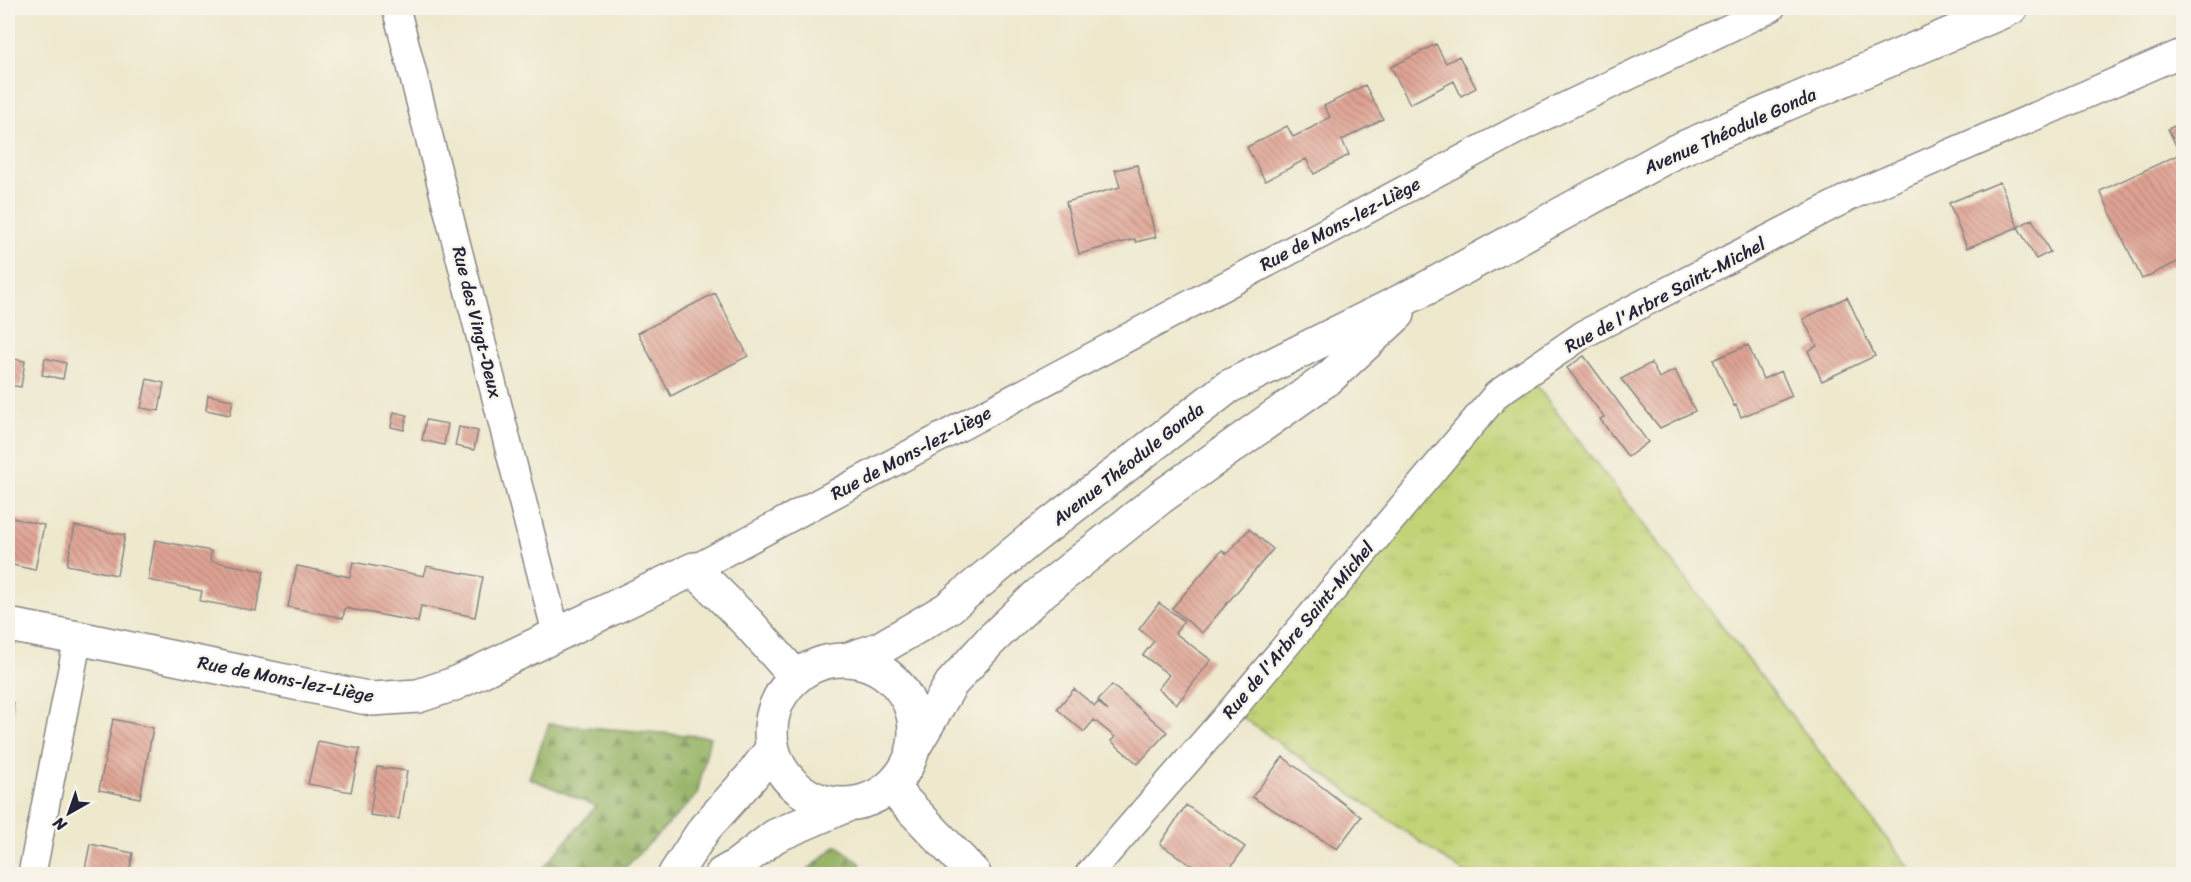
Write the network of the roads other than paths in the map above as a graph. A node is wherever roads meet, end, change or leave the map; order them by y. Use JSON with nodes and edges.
{"nodes":[{"id":1,"x":396,"y":8,"type":"edge"},
{"id":2,"x":1771,"y":8,"type":"edge"},
{"id":3,"x":2011,"y":8,"type":"edge"},
{"id":4,"x":2184,"y":52,"type":"edge"},
{"id":5,"x":1425,"y":289,"type":"junction"},
{"id":6,"x":694,"y":569,"type":"junction"},
{"id":7,"x":8,"y":625,"type":"edge"},
{"id":8,"x":557,"y":636,"type":"junction"},
{"id":9,"x":78,"y":638,"type":"junction"},
{"id":10,"x":846,"y":660,"type":"junction"},
{"id":11,"x":796,"y":677,"type":"junction"},
{"id":12,"x":914,"y":747,"type":"junction"},
{"id":13,"x":772,"y":749,"type":"junction"},
{"id":14,"x":891,"y":787,"type":"junction"},
{"id":15,"x":847,"y":805,"type":"junction"},
{"id":16,"x":32,"y":874,"type":"edge"},
{"id":17,"x":675,"y":874,"type":"edge"},
{"id":18,"x":722,"y":874,"type":"edge"},
{"id":19,"x":974,"y":874,"type":"edge"},
{"id":20,"x":1089,"y":874,"type":"edge"}],
"edges":[{"from":1,"to":8,"type":"street","name":"Rue des Vingt-Deux"},
{"from":2,"to":6,"type":"street","name":"Rue de Mons-lez-Liège"},
{"from":3,"to":5,"type":"main road","name":"Avenue Théodule Gonda"},
{"from":4,"to":20,"type":"street","name":"Rue de l'Arbre Saint-Michel"},
{"from":5,"to":10,"type":"main road","name":"Avenue Théodule Gonda"},
{"from":5,"to":12,"type":"main road","name":"Avenue Théodule Gonda"},
{"from":6,"to":8,"type":"main road","name":"Rue de Mons-lez-Liège"},
{"from":6,"to":11,"type":"main road"},
{"from":7,"to":9,"type":"main road","name":"Rue de Mons-lez-Liège"},
{"from":8,"to":9,"type":"main road","name":"Rue de Mons-lez-Liège"},
{"from":9,"to":16,"type":"street"},
{"from":10,"to":11,"type":"main road"},
{"from":10,"to":12,"type":"main road"},
{"from":11,"to":13,"type":"main road"},
{"from":12,"to":14,"type":"main road"},
{"from":13,"to":15,"type":"main road"},
{"from":13,"to":17,"type":"main road"},
{"from":14,"to":15,"type":"main road"},
{"from":14,"to":19,"type":"main road"},
{"from":15,"to":18,"type":"main road"}]}
